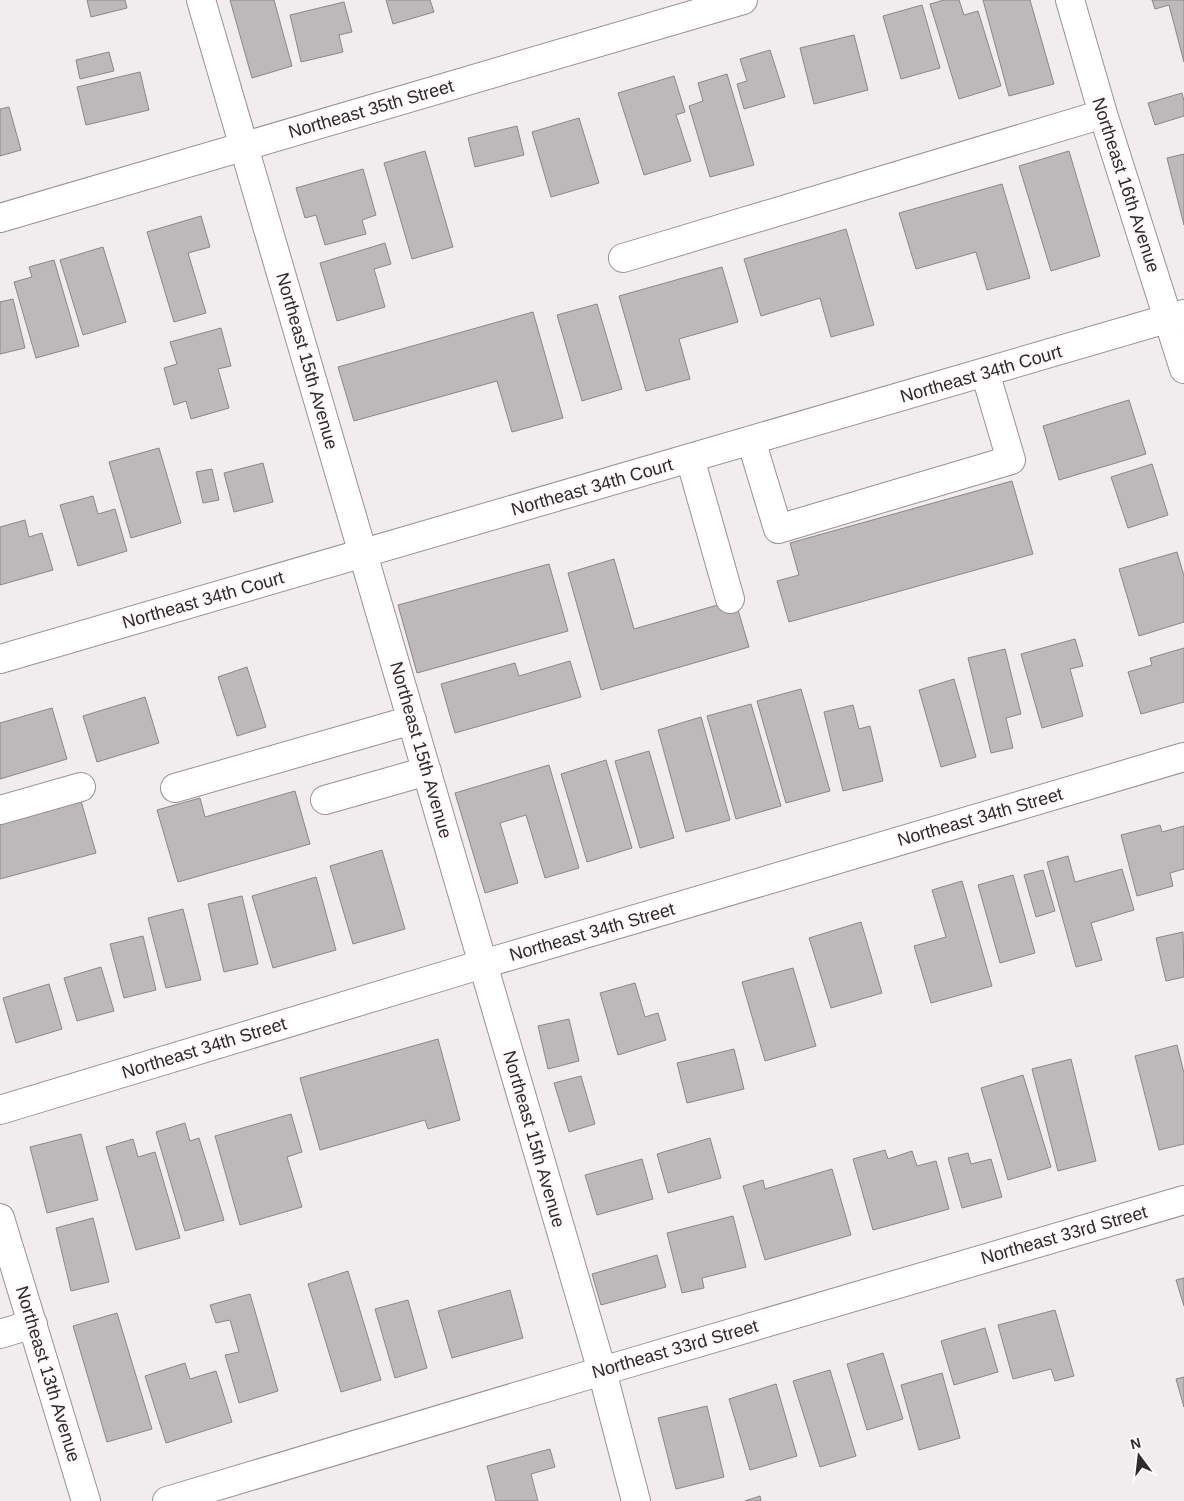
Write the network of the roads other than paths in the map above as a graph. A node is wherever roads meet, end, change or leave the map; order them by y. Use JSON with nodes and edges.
{"nodes":[{"id":1,"x":201,"y":0,"type":"edge"},
{"id":2,"x":743,"y":0,"type":"edge"},
{"id":3,"x":1070,"y":0,"type":"edge"},
{"id":4,"x":1103,"y":114,"type":"junction"},
{"id":5,"x":244,"y":146,"type":"junction"},
{"id":6,"x":0,"y":218,"type":"edge"},
{"id":7,"x":623,"y":258,"type":"dead end"},
{"id":8,"x":1177,"y":317,"type":"edge"},
{"id":9,"x":1184,"y":369,"type":"edge"},
{"id":10,"x":985,"y":372,"type":"junction"},
{"id":11,"x":751,"y":440,"type":"junction"},
{"id":12,"x":690,"y":458,"type":"junction"},
{"id":13,"x":363,"y":554,"type":"junction"},
{"id":14,"x":730,"y":599,"type":"dead end"},
{"id":15,"x":0,"y":659,"type":"edge"},
{"id":16,"x":412,"y":720,"type":"junction"},
{"id":17,"x":1184,"y":757,"type":"edge"},
{"id":18,"x":427,"y":772,"type":"junction"},
{"id":19,"x":80,"y":787,"type":"dead end"},
{"id":20,"x":175,"y":788,"type":"dead end"},
{"id":21,"x":325,"y":800,"type":"dead end"},
{"id":22,"x":0,"y":810,"type":"edge"},
{"id":23,"x":483,"y":964,"type":"junction"},
{"id":24,"x":0,"y":1110,"type":"edge"},
{"id":25,"x":1184,"y":1200,"type":"edge"},
{"id":26,"x":0,"y":1218,"type":"edge"},
{"id":27,"x":33,"y":1324,"type":"junction"},
{"id":28,"x":0,"y":1334,"type":"edge"},
{"id":29,"x":602,"y":1371,"type":"junction"},
{"id":30,"x":86,"y":1501,"type":"edge"},
{"id":31,"x":167,"y":1501,"type":"edge"},
{"id":32,"x":636,"y":1501,"type":"edge"}],
"edges":[{"from":1,"to":5,"type":"street","name":"Northeast 15th Avenue"},
{"from":2,"to":5,"type":"street","name":"Northeast 35th Street"},
{"from":3,"to":4,"type":"street","name":"Northeast 16th Avenue"},
{"from":4,"to":7,"type":"street"},
{"from":4,"to":8,"type":"street","name":"Northeast 16th Avenue"},
{"from":5,"to":6,"type":"street","name":"Northeast 35th Street"},
{"from":5,"to":13,"type":"street","name":"Northeast 15th Avenue"},
{"from":8,"to":9,"type":"street","name":"Northeast 16th Avenue"},
{"from":8,"to":10,"type":"street","name":"Northeast 34th Court"},
{"from":10,"to":11,"type":"street","name":"Northeast 34th Court"},
{"from":10,"to":11,"type":"street"},
{"from":11,"to":12,"type":"street","name":"Northeast 34th Court"},
{"from":12,"to":13,"type":"street","name":"Northeast 34th Court"},
{"from":12,"to":14,"type":"street"},
{"from":13,"to":15,"type":"street","name":"Northeast 34th Court"},
{"from":13,"to":16,"type":"street","name":"Northeast 15th Avenue"},
{"from":16,"to":18,"type":"street","name":"Northeast 15th Avenue"},
{"from":16,"to":20,"type":"street"},
{"from":17,"to":23,"type":"street","name":"Northeast 34th Street"},
{"from":18,"to":21,"type":"street"},
{"from":18,"to":23,"type":"street","name":"Northeast 15th Avenue"},
{"from":19,"to":22,"type":"street"},
{"from":23,"to":24,"type":"street","name":"Northeast 34th Street"},
{"from":23,"to":29,"type":"street","name":"Northeast 15th Avenue"},
{"from":25,"to":29,"type":"street","name":"Northeast 33rd Street"},
{"from":26,"to":27,"type":"street","name":"Northeast 13th Avenue"},
{"from":27,"to":28,"type":"street"},
{"from":27,"to":30,"type":"street","name":"Northeast 13th Avenue"},
{"from":29,"to":31,"type":"street","name":"Northeast 33rd Street"},
{"from":29,"to":32,"type":"street","name":"Northeast 15th Avenue"}]}
